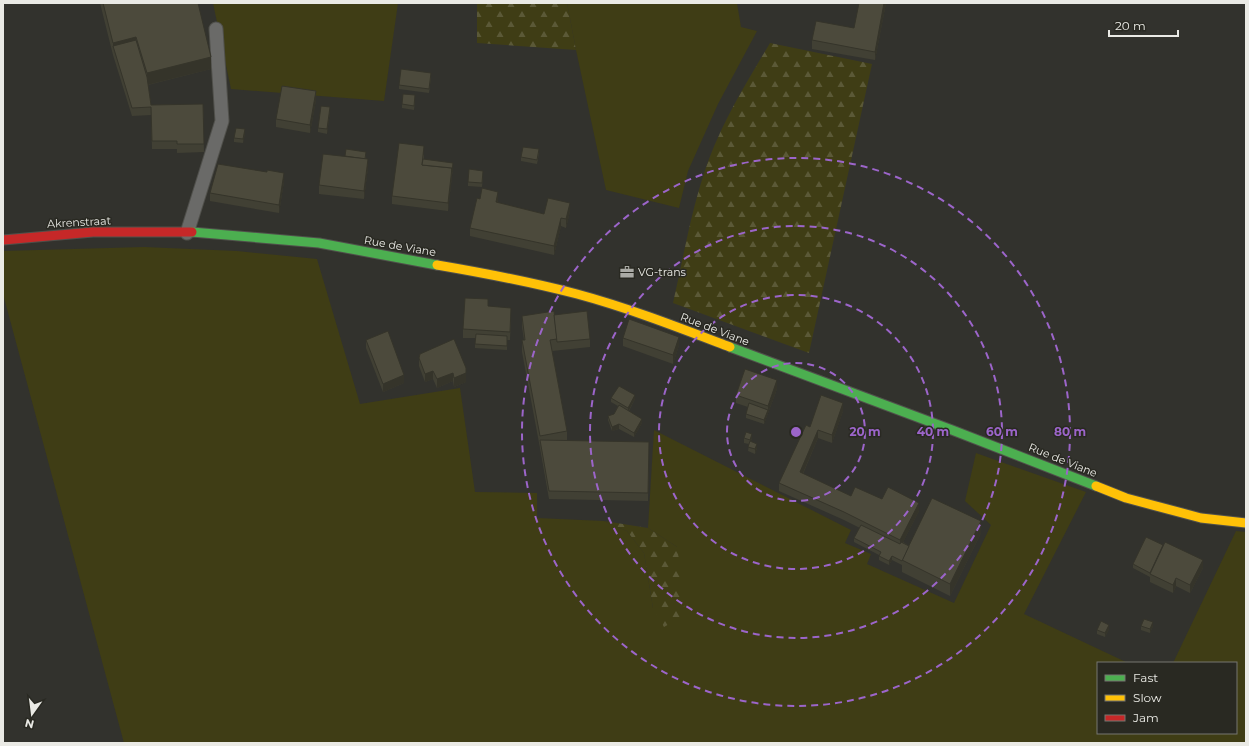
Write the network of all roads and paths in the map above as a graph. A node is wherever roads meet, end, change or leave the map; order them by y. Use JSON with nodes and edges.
{"nodes":[{"id":1,"x":216,"y":29,"type":"dead end"},
{"id":2,"x":156,"y":233,"type":"joint"},
{"id":3,"x":187,"y":233,"type":"junction"},
{"id":4,"x":3,"y":240,"type":"edge"},
{"id":5,"x":1246,"y":523,"type":"edge"}],
"edges":[{"from":1,"to":3,"type":"lane"},
{"from":2,"to":3,"type":"street","name":"Rue de Viane"},
{"from":2,"to":4,"type":"street","name":"Akrenstraat"},
{"from":3,"to":5,"type":"street","name":"Rue de Viane"}]}
